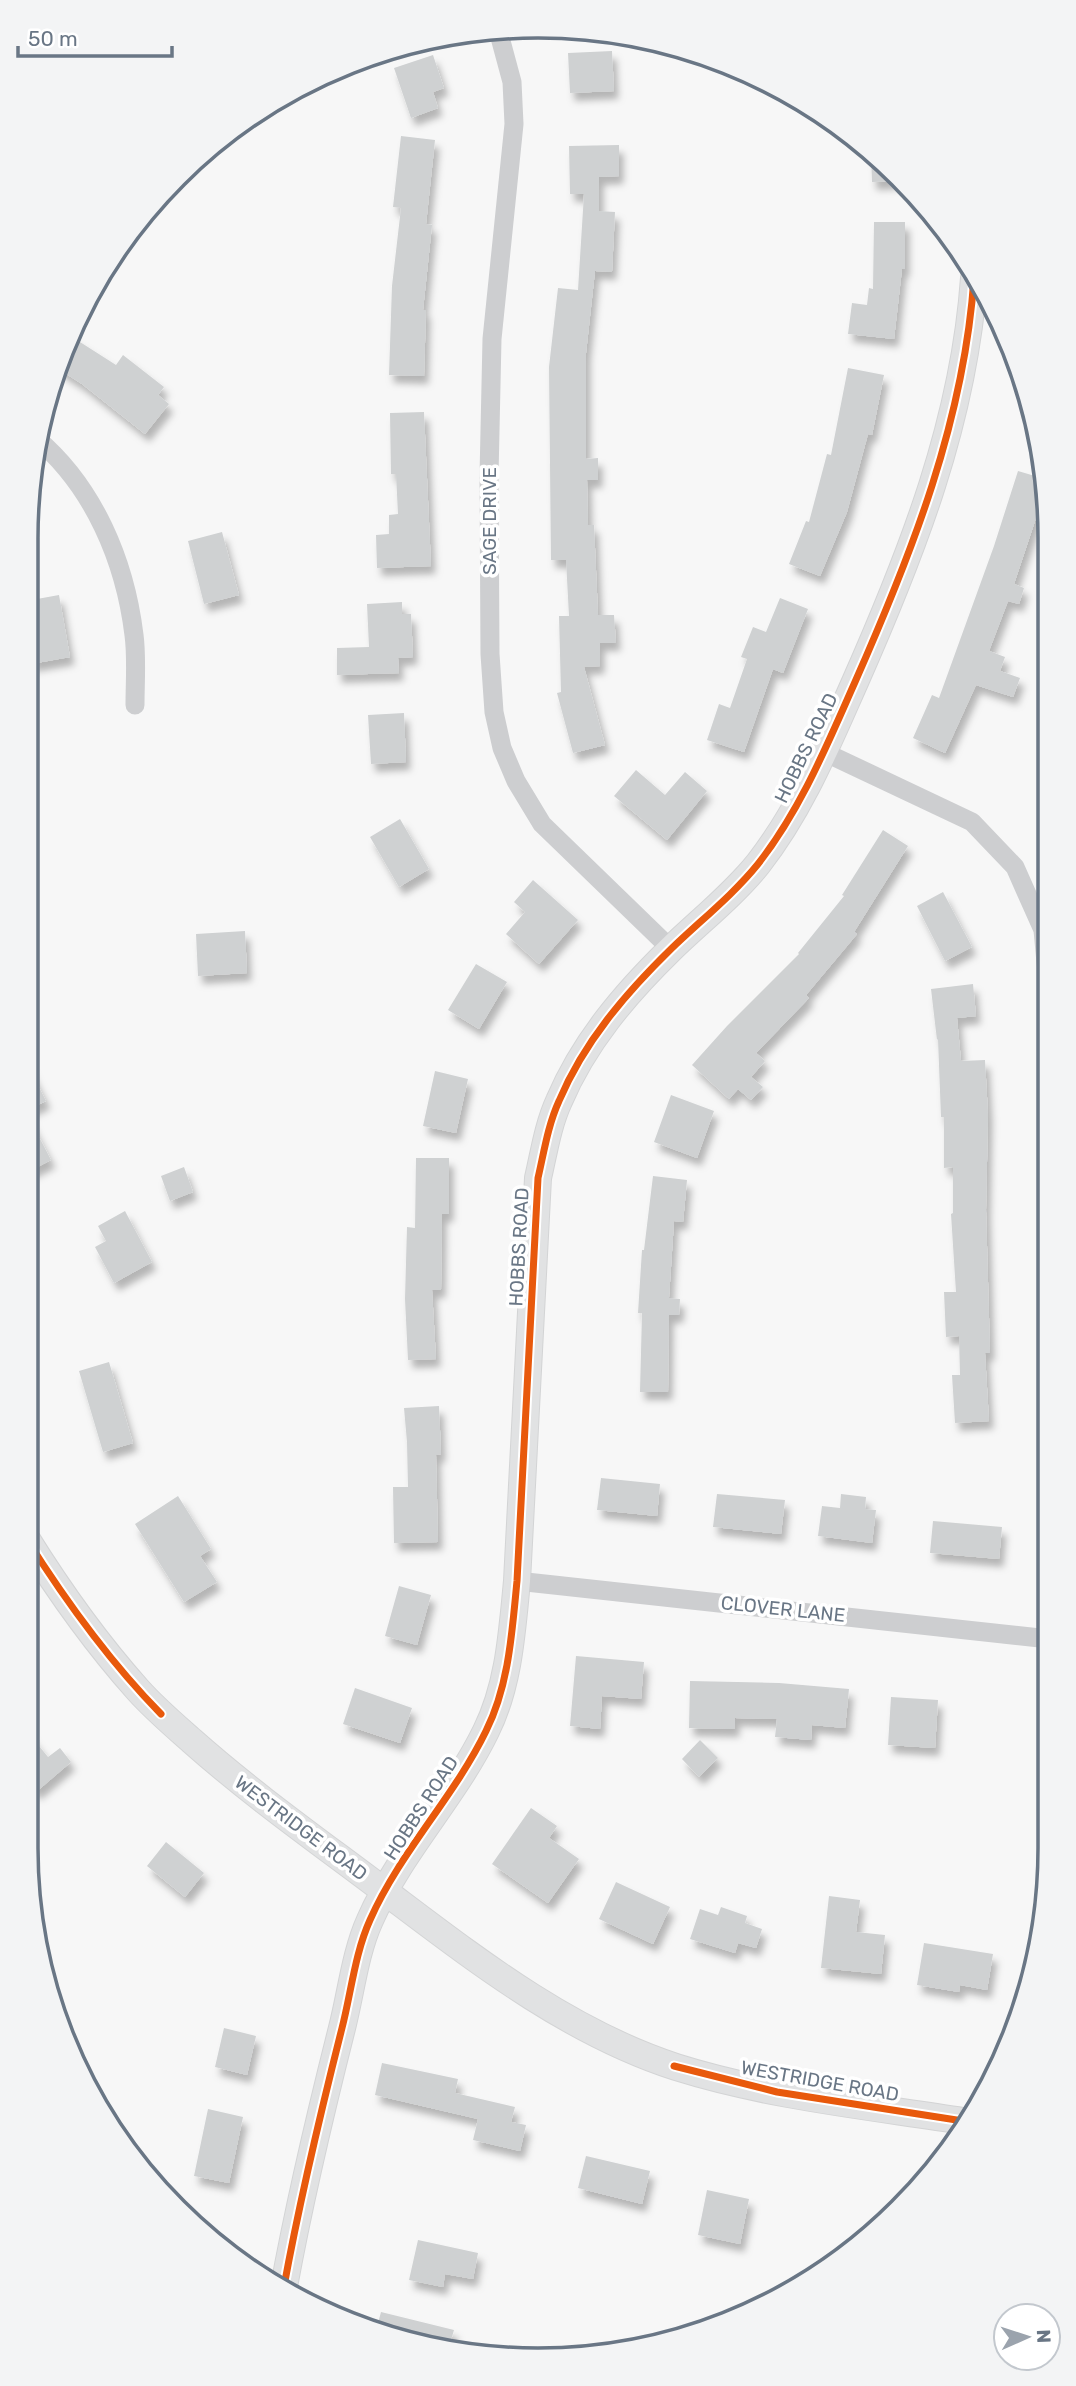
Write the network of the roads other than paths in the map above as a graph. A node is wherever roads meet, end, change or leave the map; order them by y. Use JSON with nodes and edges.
{"nodes":[{"id":1,"x":501,"y":40,"type":"edge"},
{"id":2,"x":972,"y":291,"type":"edge"},
{"id":3,"x":47,"y":449,"type":"edge"},
{"id":4,"x":135,"y":705,"type":"dead end"},
{"id":5,"x":824,"y":752,"type":"junction"},
{"id":6,"x":1038,"y":919,"type":"edge"},
{"id":7,"x":671,"y":949,"type":"junction"},
{"id":8,"x":38,"y":1555,"type":"edge"},
{"id":9,"x":517,"y":1581,"type":"junction"},
{"id":10,"x":1038,"y":1638,"type":"edge"},
{"id":11,"x":386,"y":1892,"type":"junction"},
{"id":12,"x":957,"y":2120,"type":"edge"},
{"id":13,"x":285,"y":2279,"type":"edge"}],
"edges":[{"from":1,"to":7,"type":"street","name":"SAGE DRIVE"},
{"from":2,"to":5,"type":"street","name":"HOBBS ROAD"},
{"from":3,"to":4,"type":"street"},
{"from":5,"to":6,"type":"street"},
{"from":5,"to":7,"type":"street","name":"HOBBS ROAD"},
{"from":7,"to":9,"type":"street","name":"HOBBS ROAD"},
{"from":8,"to":11,"type":"street","name":"WESTRIDGE ROAD"},
{"from":9,"to":10,"type":"street","name":"CLOVER LANE"},
{"from":9,"to":11,"type":"street","name":"HOBBS ROAD"},
{"from":11,"to":12,"type":"street","name":"WESTRIDGE ROAD"},
{"from":11,"to":13,"type":"street","name":"HOBBS ROAD"}]}
